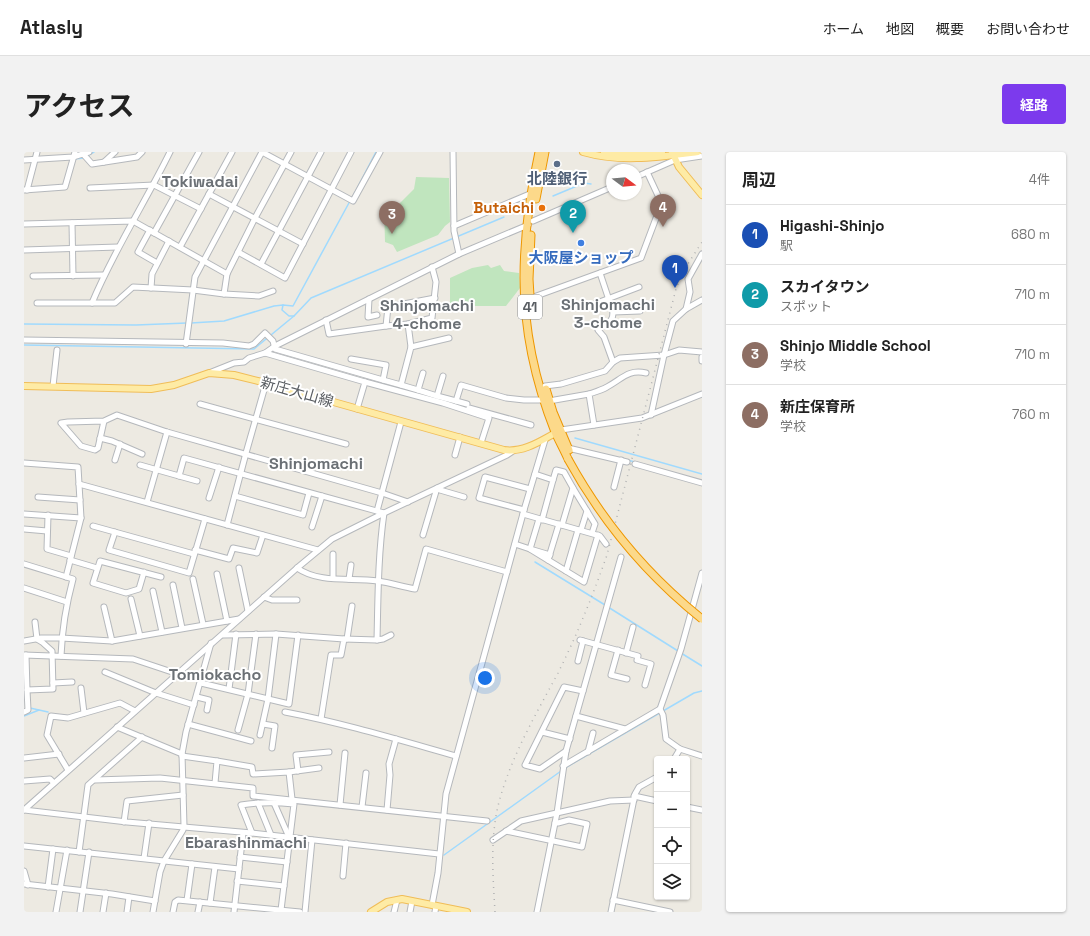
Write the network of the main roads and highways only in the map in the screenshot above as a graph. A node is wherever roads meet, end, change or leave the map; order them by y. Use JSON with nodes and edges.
{"nodes":[{"id":1,"x":539,"y":152,"type":"edge"},
{"id":2,"x":545,"y":152,"type":"edge"},
{"id":3,"x":583,"y":152,"type":"edge"},
{"id":4,"x":604,"y":152,"type":"edge"},
{"id":5,"x":662,"y":152,"type":"edge"},
{"id":6,"x":698,"y":152,"type":"edge"},
{"id":7,"x":673,"y":156,"type":"edge"},
{"id":8,"x":534,"y":193,"type":"junction"},
{"id":9,"x":702,"y":195,"type":"edge"},
{"id":10,"x":527,"y":297,"type":"junction"},
{"id":11,"x":24,"y":386,"type":"edge"},
{"id":12,"x":546,"y":401,"type":"junction"},
{"id":13,"x":558,"y":432,"type":"junction"},
{"id":14,"x":570,"y":458,"type":"junction"},
{"id":15,"x":702,"y":614,"type":"edge"},
{"id":16,"x":702,"y":619,"type":"edge"},
{"id":17,"x":434,"y":907,"type":"edge"},
{"id":18,"x":370,"y":912,"type":"edge"},
{"id":19,"x":467,"y":912,"type":"edge"}],
"edges":[{"from":1,"to":8,"type":"highway","number":"41"},
{"from":2,"to":8,"type":"highway","number":"41"},
{"from":3,"to":7,"type":"main road"},
{"from":4,"to":5,"type":"main road"},
{"from":6,"to":7,"type":"main road"},
{"from":7,"to":9,"type":"main road"},
{"from":8,"to":10,"type":"highway","number":"41"},
{"from":10,"to":12,"type":"highway","number":"41"},
{"from":10,"to":12,"type":"highway","number":"41"},
{"from":11,"to":13,"type":"main road","name":"新庄大山線"},
{"from":12,"to":13,"type":"highway","number":"41"},
{"from":13,"to":14,"type":"highway","number":"41"},
{"from":13,"to":14,"type":"highway","number":"41"},
{"from":14,"to":15,"type":"highway","number":"41"},
{"from":14,"to":16,"type":"highway","number":"41","bridge":true},
{"from":17,"to":18,"type":"main road"},
{"from":17,"to":19,"type":"main road"}]}
